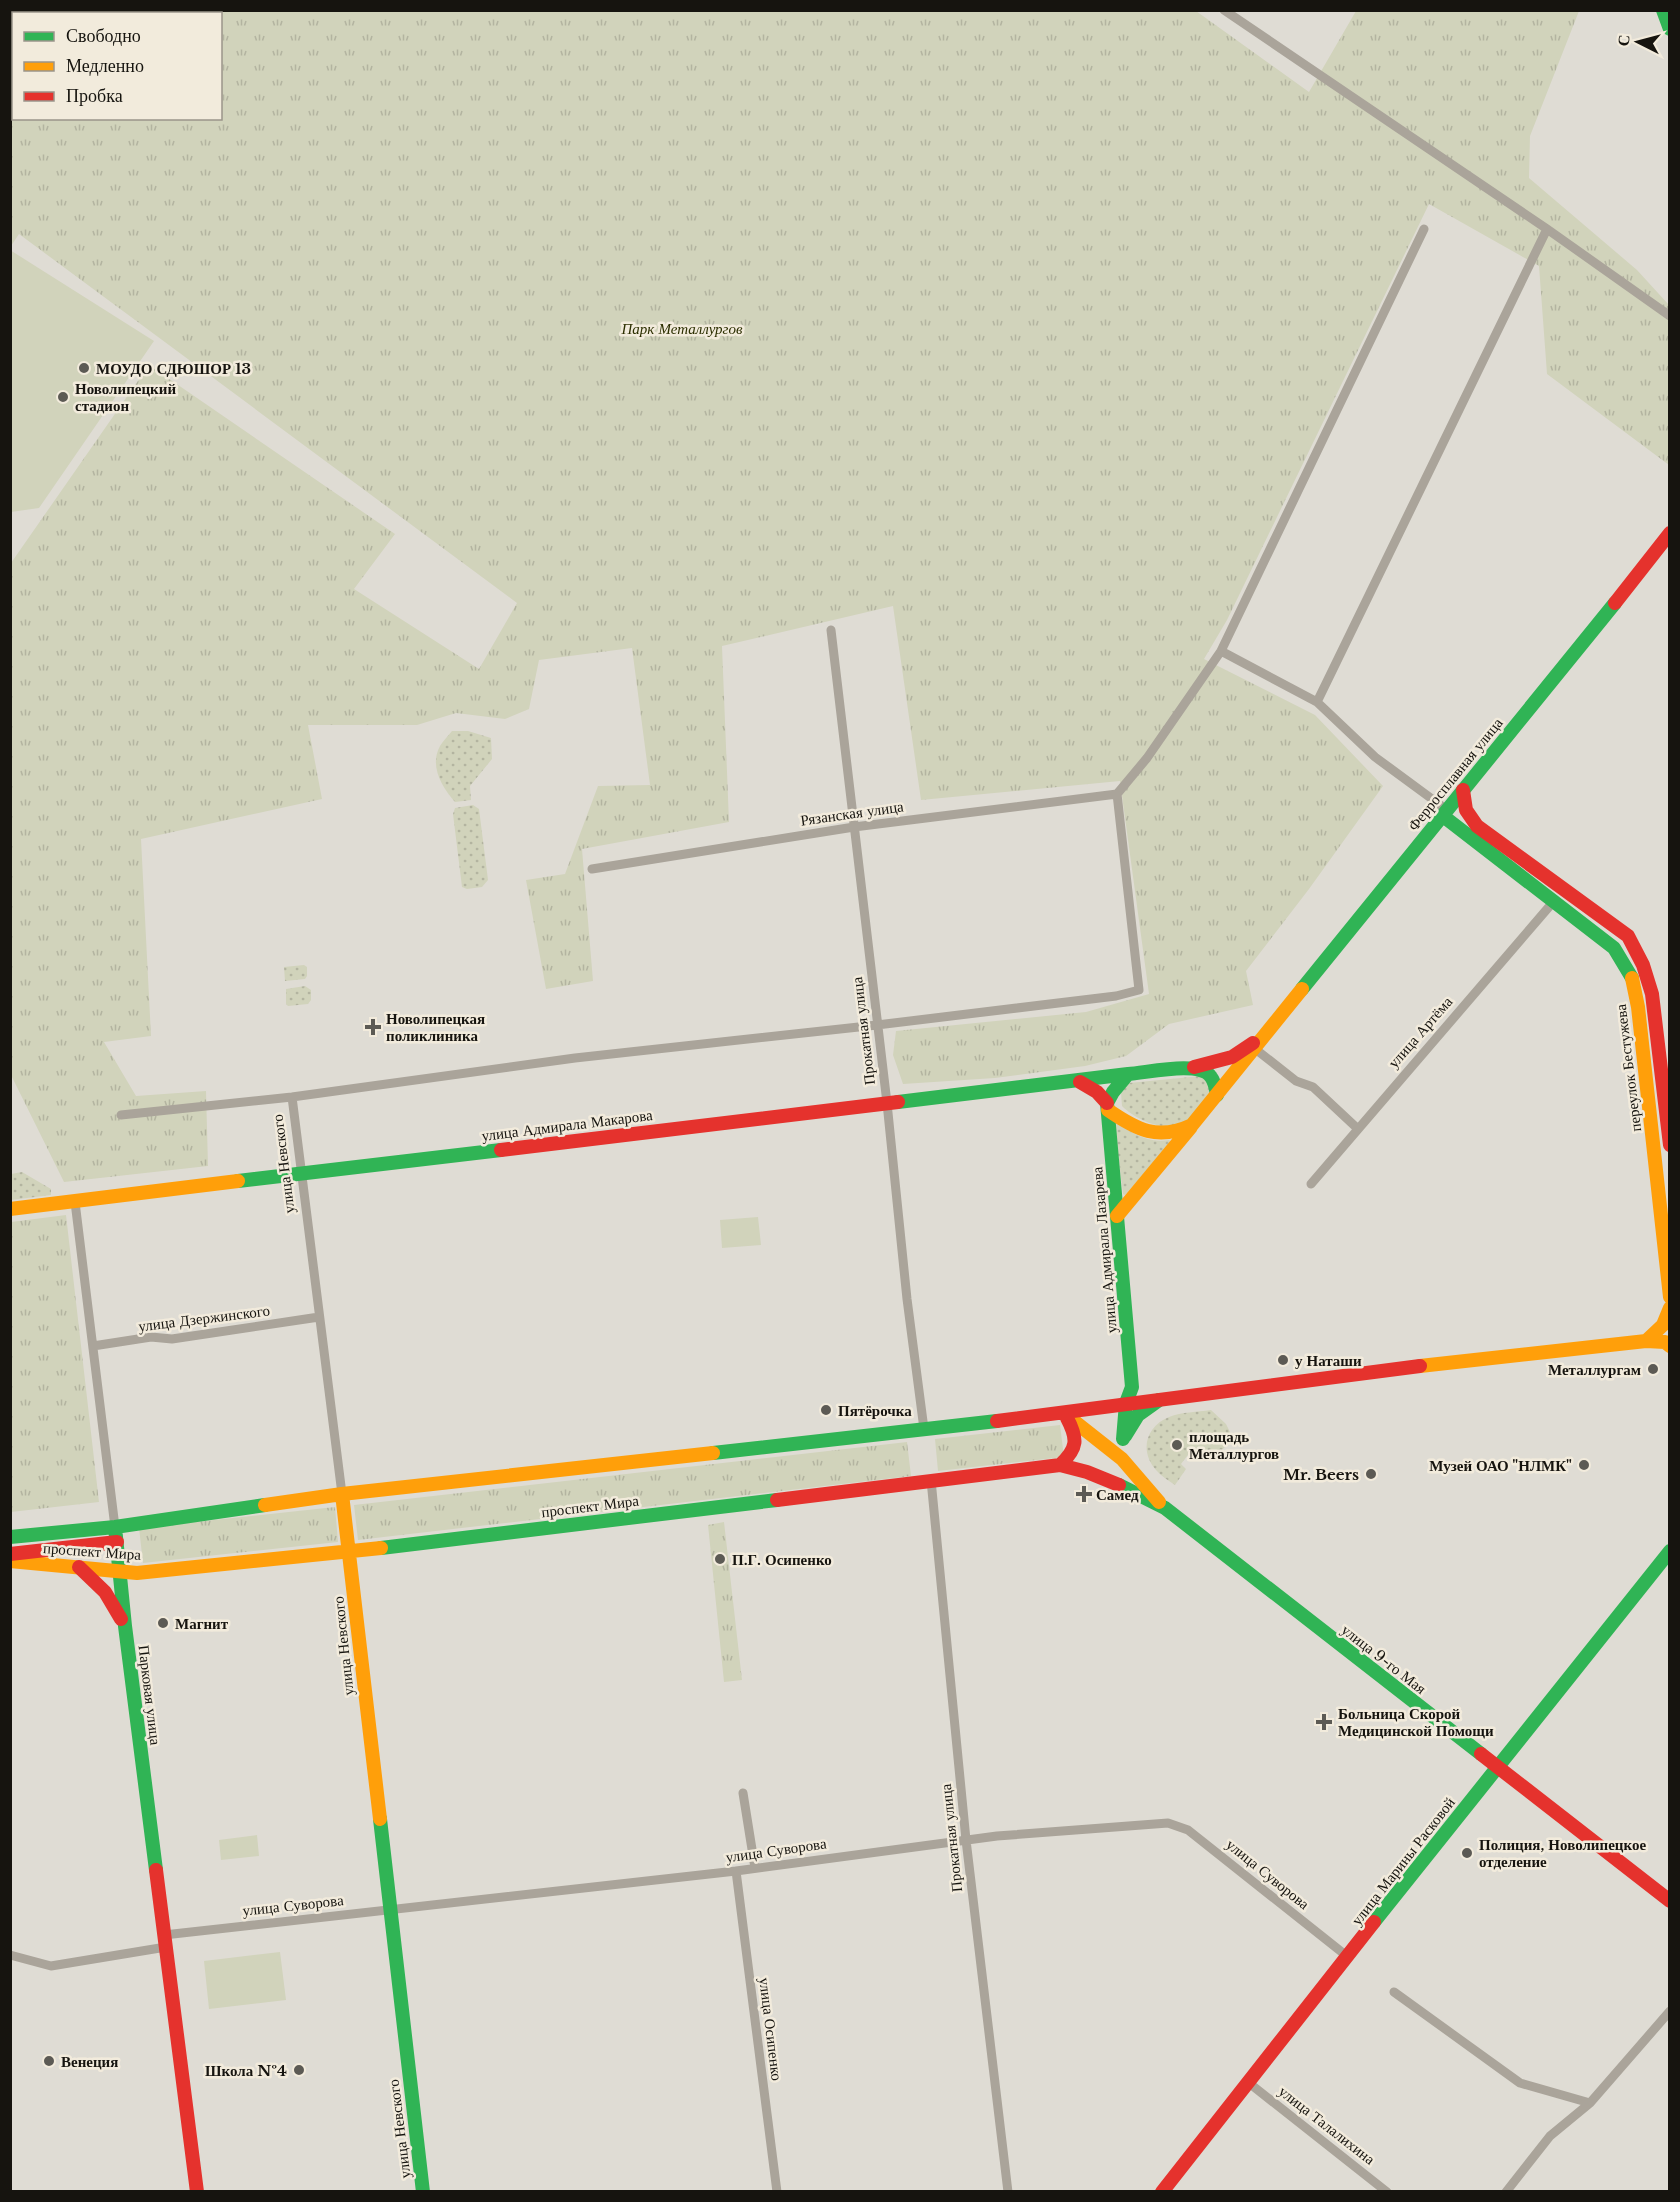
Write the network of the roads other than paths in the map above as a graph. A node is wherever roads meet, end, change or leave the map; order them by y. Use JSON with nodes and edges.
{"nodes":[{"id":1,"x":1224,"y":10,"type":"edge"},
{"id":2,"x":1663,"y":10,"type":"edge"},
{"id":3,"x":1670,"y":29,"type":"edge"},
{"id":4,"x":1424,"y":229,"type":"dead end"},
{"id":5,"x":1547,"y":229,"type":"junction"},
{"id":6,"x":1670,"y":316,"type":"edge"},
{"id":7,"x":1670,"y":533,"type":"edge"},
{"id":8,"x":831,"y":630,"type":"dead end"},
{"id":9,"x":1221,"y":651,"type":"junction"},
{"id":10,"x":1317,"y":702,"type":"junction"},
{"id":11,"x":1463,"y":790,"type":"junction"},
{"id":12,"x":1117,"y":794,"type":"junction"},
{"id":13,"x":1445,"y":813,"type":"junction"},
{"id":14,"x":854,"y":826,"type":"junction"},
{"id":15,"x":592,"y":869,"type":"dead end"},
{"id":16,"x":1554,"y":901,"type":"junction"},
{"id":17,"x":877,"y":1025,"type":"junction"},
{"id":18,"x":1265,"y":1035,"type":"junction"},
{"id":19,"x":1254,"y":1048,"type":"junction"},
{"id":20,"x":1194,"y":1067,"type":"junction"},
{"id":21,"x":1128,"y":1074,"type":"junction"},
{"id":22,"x":1080,"y":1082,"type":"junction"},
{"id":23,"x":1217,"y":1095,"type":"junction"},
{"id":24,"x":292,"y":1097,"type":"junction"},
{"id":25,"x":1667,"y":1100,"type":"edge"},
{"id":26,"x":887,"y":1103,"type":"junction"},
{"id":27,"x":1649,"y":1103,"type":"junction"},
{"id":28,"x":1108,"y":1107,"type":"junction"},
{"id":29,"x":121,"y":1115,"type":"dead end"},
{"id":30,"x":1192,"y":1125,"type":"junction"},
{"id":31,"x":1358,"y":1128,"type":"junction"},
{"id":32,"x":1670,"y":1144,"type":"edge"},
{"id":33,"x":301,"y":1174,"type":"junction"},
{"id":34,"x":1311,"y":1184,"type":"dead end"},
{"id":35,"x":75,"y":1202,"type":"junction"},
{"id":36,"x":10,"y":1209,"type":"edge"},
{"id":37,"x":1117,"y":1216,"type":"junction"},
{"id":38,"x":1668,"y":1256,"type":"edge"},
{"id":39,"x":1670,"y":1297,"type":"edge"},
{"id":40,"x":1670,"y":1308,"type":"edge"},
{"id":41,"x":319,"y":1317,"type":"junction"},
{"id":42,"x":1646,"y":1341,"type":"junction"},
{"id":43,"x":93,"y":1346,"type":"junction"},
{"id":44,"x":1670,"y":1346,"type":"edge"},
{"id":45,"x":1163,"y":1398,"type":"junction"},
{"id":46,"x":1126,"y":1403,"type":"junction"},
{"id":47,"x":1065,"y":1414,"type":"junction"},
{"id":48,"x":924,"y":1429,"type":"junction"},
{"id":49,"x":1123,"y":1439,"type":"junction"},
{"id":50,"x":1122,"y":1459,"type":"junction"},
{"id":51,"x":1060,"y":1465,"type":"junction"},
{"id":52,"x":931,"y":1480,"type":"junction"},
{"id":53,"x":1134,"y":1492,"type":"junction"},
{"id":54,"x":342,"y":1494,"type":"junction"},
{"id":55,"x":1165,"y":1508,"type":"junction"},
{"id":56,"x":115,"y":1527,"type":"junction"},
{"id":57,"x":10,"y":1537,"type":"edge"},
{"id":58,"x":117,"y":1542,"type":"junction"},
{"id":59,"x":1670,"y":1551,"type":"edge"},
{"id":60,"x":349,"y":1552,"type":"junction"},
{"id":61,"x":10,"y":1554,"type":"edge"},
{"id":62,"x":10,"y":1561,"type":"edge"},
{"id":63,"x":79,"y":1567,"type":"junction"},
{"id":64,"x":119,"y":1570,"type":"junction"},
{"id":65,"x":125,"y":1626,"type":"junction"},
{"id":66,"x":1497,"y":1768,"type":"junction"},
{"id":67,"x":743,"y":1793,"type":"dead end"},
{"id":68,"x":966,"y":1840,"type":"junction"},
{"id":69,"x":755,"y":1868,"type":"junction"},
{"id":70,"x":736,"y":1871,"type":"junction"},
{"id":71,"x":1670,"y":1901,"type":"edge"},
{"id":72,"x":390,"y":1910,"type":"junction"},
{"id":73,"x":165,"y":1941,"type":"junction"},
{"id":74,"x":10,"y":1955,"type":"edge"},
{"id":75,"x":1348,"y":1957,"type":"junction"},
{"id":76,"x":1395,"y":1992,"type":"dead end"},
{"id":77,"x":1670,"y":2011,"type":"edge"},
{"id":78,"x":1249,"y":2083,"type":"junction"},
{"id":79,"x":1590,"y":2103,"type":"junction"},
{"id":80,"x":197,"y":2192,"type":"edge"},
{"id":81,"x":423,"y":2192,"type":"edge"},
{"id":82,"x":777,"y":2192,"type":"edge"},
{"id":83,"x":1008,"y":2192,"type":"edge"},
{"id":84,"x":1162,"y":2192,"type":"edge"},
{"id":85,"x":1387,"y":2192,"type":"edge"},
{"id":86,"x":1506,"y":2192,"type":"edge"}],
"edges":[{"from":1,"to":5,"type":"street"},
{"from":2,"to":3,"type":"main road"},
{"from":4,"to":9,"type":"street"},
{"from":5,"to":6,"type":"street"},
{"from":5,"to":10,"type":"street"},
{"from":7,"to":11,"type":"main road","name":"Ферросплавная улица"},
{"from":8,"to":14,"type":"street","name":"Прокатная улица"},
{"from":9,"to":10,"type":"street"},
{"from":9,"to":12,"type":"street"},
{"from":10,"to":13,"type":"street"},
{"from":11,"to":13,"type":"main road","name":"Ферросплавная улица"},
{"from":11,"to":25,"type":"main road"},
{"from":12,"to":14,"type":"street","name":"Рязанская улица"},
{"from":12,"to":17,"type":"street"},
{"from":13,"to":16,"type":"main road","name":"переулок Бестужева"},
{"from":13,"to":18,"type":"main road","name":"Ферросплавная улица"},
{"from":14,"to":15,"type":"street","name":"Рязанская улица"},
{"from":14,"to":17,"type":"street","name":"Прокатная улица"},
{"from":16,"to":27,"type":"main road","name":"переулок Бестужева"},
{"from":16,"to":31,"type":"street","name":"улица Артёма"},
{"from":17,"to":24,"type":"street"},
{"from":17,"to":26,"type":"street","name":"Прокатная улица"},
{"from":18,"to":19,"type":"main road","name":"Ферросплавная улица"},
{"from":18,"to":20,"type":"main road"},
{"from":19,"to":23,"type":"main road","name":"Ферросплавная улица"},
{"from":19,"to":31,"type":"street"},
{"from":20,"to":21,"type":"main road","name":"улица Адмирала Макарова"},
{"from":20,"to":23,"type":"main road"},
{"from":21,"to":22,"type":"main road","name":"улица Адмирала Макарова"},
{"from":21,"to":28,"type":"main road"},
{"from":22,"to":26,"type":"main road","name":"улица Адмирала Макарова"},
{"from":22,"to":28,"type":"main road"},
{"from":23,"to":30,"type":"main road","name":"Ферросплавная улица"},
{"from":24,"to":29,"type":"street"},
{"from":24,"to":33,"type":"street","name":"улица Невского"},
{"from":25,"to":27,"type":"street"},
{"from":25,"to":32,"type":"main road"},
{"from":26,"to":33,"type":"main road","name":"улица Адмирала Макарова"},
{"from":26,"to":48,"type":"street","name":"Прокатная улица"},
{"from":27,"to":38,"type":"main road","name":"переулок Бестужева"},
{"from":28,"to":30,"type":"main road"},
{"from":28,"to":37,"type":"main road","name":"улица Адмирала Лазарева"},
{"from":30,"to":37,"type":"main road"},
{"from":31,"to":34,"type":"street","name":"улица Артёма"},
{"from":33,"to":35,"type":"main road","name":"улица Адмирала Макарова"},
{"from":33,"to":41,"type":"street","name":"улица Невского"},
{"from":35,"to":36,"type":"main road","name":"улица Адмирала Макарова"},
{"from":35,"to":43,"type":"street","name":"Парковая улица"},
{"from":37,"to":46,"type":"main road","name":"улица Адмирала Лазарева"},
{"from":38,"to":39,"type":"main road","name":"переулок Бестужева"},
{"from":40,"to":42,"type":"main road"},
{"from":41,"to":43,"type":"street","name":"улица Дзержинского"},
{"from":41,"to":54,"type":"street","name":"улица Невского"},
{"from":42,"to":44,"type":"main road"},
{"from":42,"to":45,"type":"main road"},
{"from":43,"to":56,"type":"street","name":"Парковая улица"},
{"from":45,"to":46,"type":"main road","name":"проспект Мира"},
{"from":45,"to":49,"type":"main road"},
{"from":46,"to":47,"type":"main road","name":"проспект Мира"},
{"from":46,"to":49,"type":"main road"},
{"from":47,"to":48,"type":"main road","name":"проспект Мира"},
{"from":47,"to":50,"type":"main road"},
{"from":47,"to":51,"type":"main road"},
{"from":48,"to":54,"type":"main road","name":"проспект Мира"},
{"from":49,"to":50,"type":"main road"},
{"from":50,"to":53,"type":"main road"},
{"from":50,"to":55,"type":"main road"},
{"from":51,"to":52,"type":"main road","name":"проспект Мира"},
{"from":51,"to":53,"type":"main road","name":"проспект Мира"},
{"from":52,"to":60,"type":"main road","name":"проспект Мира"},
{"from":52,"to":68,"type":"street","name":"Прокатная улица"},
{"from":53,"to":55,"type":"main road","name":"проспект Мира"},
{"from":54,"to":56,"type":"main road","name":"проспект Мира"},
{"from":54,"to":60,"type":"main road","name":"улица Невского"},
{"from":55,"to":66,"type":"main road","name":"улица 9-го Мая"},
{"from":56,"to":57,"type":"main road","name":"проспект Мира"},
{"from":56,"to":58,"type":"main road","name":"Парковая улица"},
{"from":58,"to":61,"type":"main road","name":"проспект Мира"},
{"from":58,"to":64,"type":"main road","name":"Парковая улица"},
{"from":59,"to":66,"type":"main road","name":"улица Марины Расковой"},
{"from":60,"to":64,"type":"main road","name":"проспект Мира"},
{"from":60,"to":72,"type":"main road","name":"улица Невского"},
{"from":62,"to":63,"type":"main road","name":"проспект Мира"},
{"from":63,"to":64,"type":"main road","name":"проспект Мира"},
{"from":63,"to":65,"type":"main road"},
{"from":64,"to":65,"type":"main road","name":"Парковая улица"},
{"from":65,"to":73,"type":"main road","name":"Парковая улица"},
{"from":66,"to":71,"type":"main road","name":"улица 9-го Мая"},
{"from":66,"to":75,"type":"main road","name":"улица Марины Расковой"},
{"from":67,"to":69,"type":"street"},
{"from":68,"to":69,"type":"street","name":"улица Суворова"},
{"from":68,"to":75,"type":"street","name":"улица Суворова"},
{"from":68,"to":83,"type":"street","name":"Прокатная улица"},
{"from":69,"to":70,"type":"street","name":"улица Суворова"},
{"from":70,"to":72,"type":"street","name":"улица Суворова"},
{"from":70,"to":82,"type":"street","name":"улица Осипенко"},
{"from":72,"to":73,"type":"street","name":"улица Суворова"},
{"from":72,"to":81,"type":"main road","name":"улица Невского"},
{"from":73,"to":74,"type":"street","name":"улица Суворова"},
{"from":73,"to":80,"type":"main road","name":"Парковая улица"},
{"from":75,"to":78,"type":"main road","name":"улица Марины Расковой"},
{"from":76,"to":79,"type":"street"},
{"from":77,"to":79,"type":"street"},
{"from":78,"to":84,"type":"main road","name":"улица Марины Расковой"},
{"from":78,"to":85,"type":"street","name":"улица Талалихина"},
{"from":79,"to":86,"type":"street"}]}
